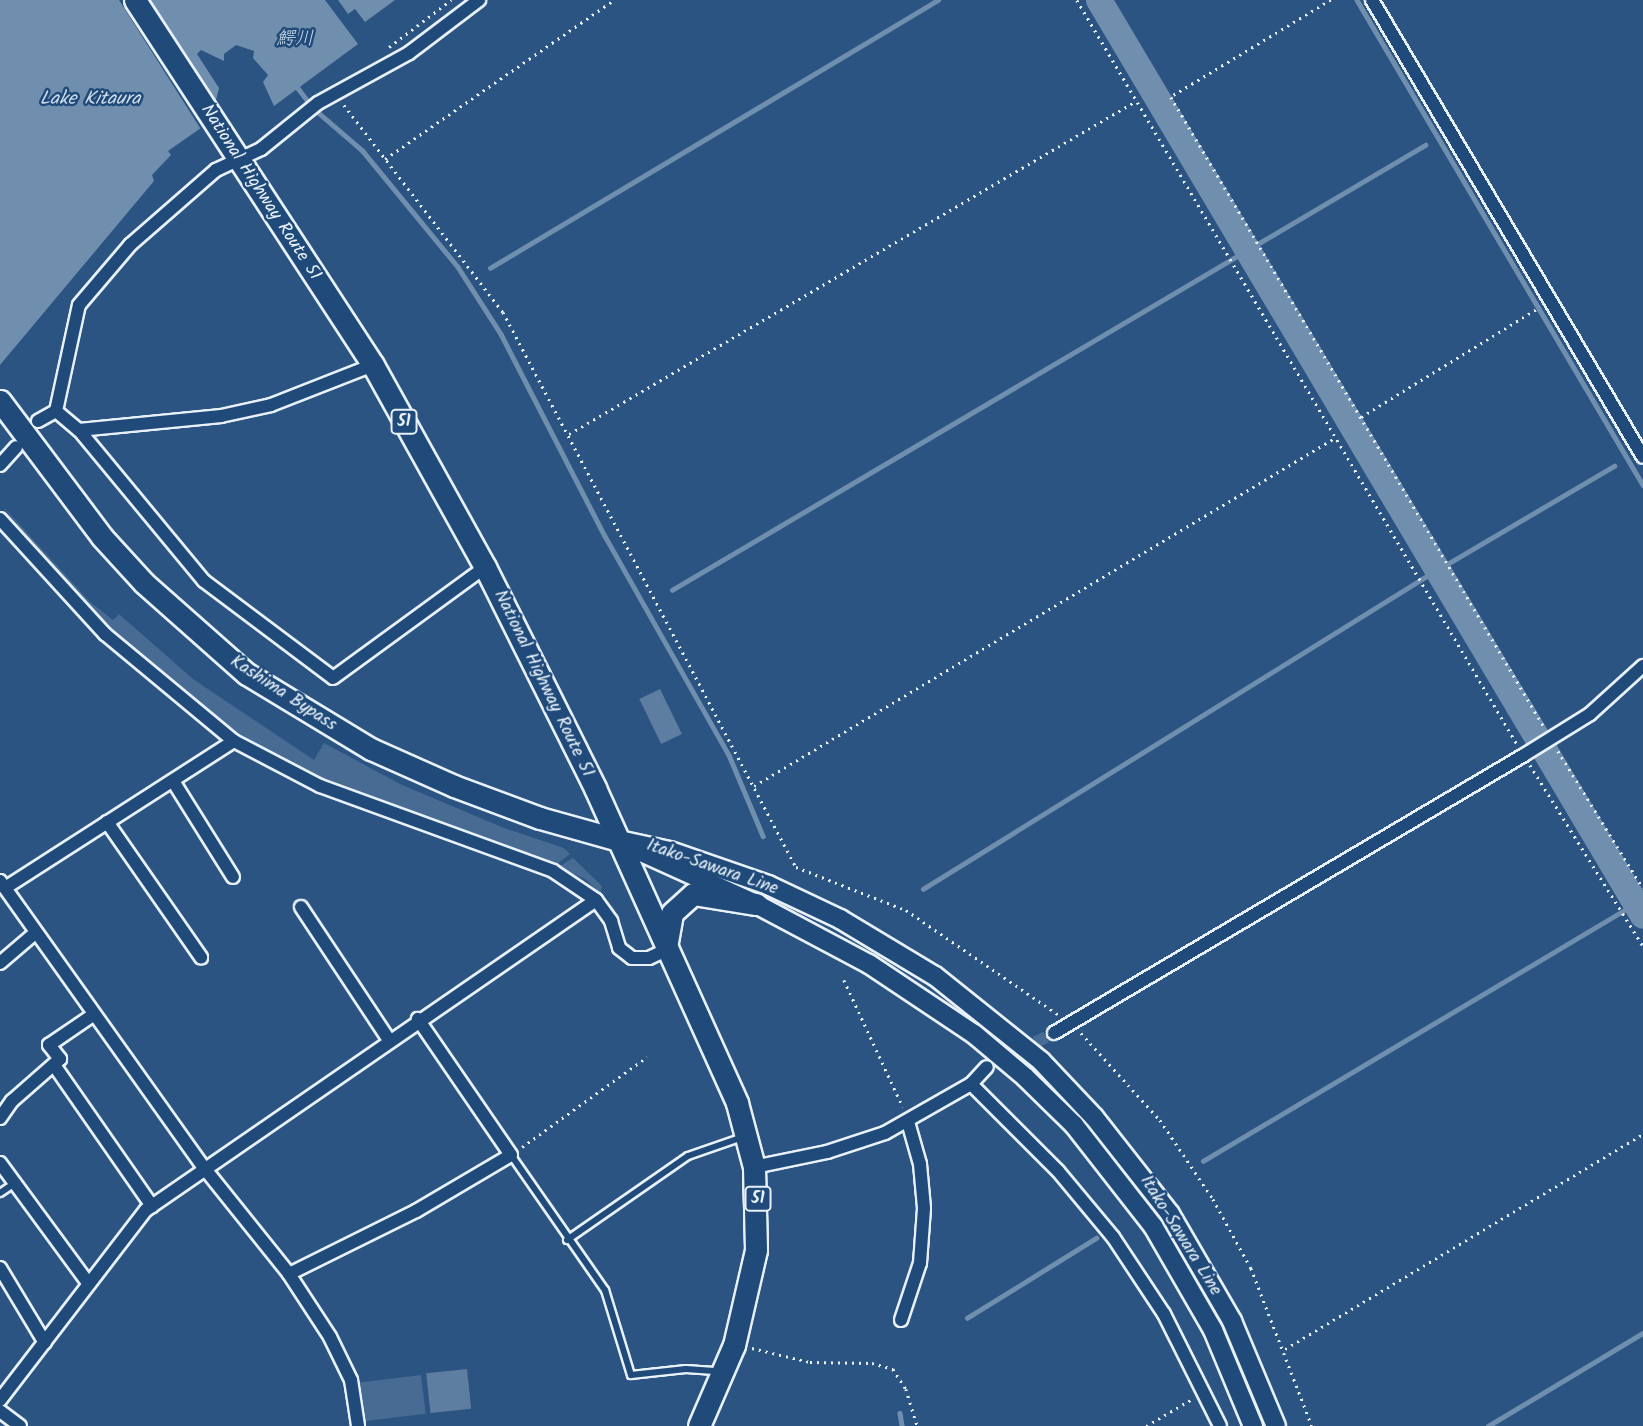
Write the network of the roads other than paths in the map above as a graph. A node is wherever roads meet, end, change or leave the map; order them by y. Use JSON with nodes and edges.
{"nodes":[{"id":1,"x":135,"y":0,"type":"edge"},
{"id":2,"x":479,"y":0,"type":"edge"},
{"id":3,"x":1372,"y":0,"type":"edge"},
{"id":4,"x":238,"y":159,"type":"junction"},
{"id":5,"x":373,"y":365,"type":"junction"},
{"id":6,"x":0,"y":401,"type":"edge"},
{"id":7,"x":56,"y":411,"type":"junction"},
{"id":8,"x":38,"y":421,"type":"dead end"},
{"id":9,"x":79,"y":430,"type":"junction"},
{"id":10,"x":16,"y":447,"type":"dead end"},
{"id":11,"x":1643,"y":457,"type":"edge"},
{"id":12,"x":0,"y":465,"type":"edge"},
{"id":13,"x":0,"y":519,"type":"edge"},
{"id":14,"x":485,"y":567,"type":"junction"},
{"id":15,"x":1643,"y":666,"type":"edge"},
{"id":16,"x":234,"y":741,"type":"junction"},
{"id":17,"x":173,"y":780,"type":"junction"},
{"id":18,"x":107,"y":822,"type":"junction"},
{"id":19,"x":619,"y":839,"type":"junction"},
{"id":20,"x":233,"y":877,"type":"dead end"},
{"id":21,"x":2,"y":885,"type":"edge"},
{"id":22,"x":596,"y":900,"type":"junction"},
{"id":23,"x":756,"y":904,"type":"junction"},
{"id":24,"x":301,"y":907,"type":"dead end"},
{"id":25,"x":34,"y":934,"type":"junction"},
{"id":26,"x":668,"y":945,"type":"junction"},
{"id":27,"x":201,"y":957,"type":"dead end"},
{"id":28,"x":0,"y":964,"type":"edge"},
{"id":29,"x":93,"y":1015,"type":"junction"},
{"id":30,"x":418,"y":1019,"type":"junction"},
{"id":31,"x":1054,"y":1033,"type":"tunnel mouth"},
{"id":32,"x":389,"y":1040,"type":"junction"},
{"id":33,"x":54,"y":1065,"type":"junction"},
{"id":34,"x":987,"y":1068,"type":"tunnel mouth"},
{"id":35,"x":971,"y":1084,"type":"junction"},
{"id":36,"x":0,"y":1118,"type":"edge"},
{"id":37,"x":908,"y":1122,"type":"junction"},
{"id":38,"x":748,"y":1136,"type":"junction"},
{"id":39,"x":511,"y":1155,"type":"junction"},
{"id":40,"x":0,"y":1163,"type":"edge"},
{"id":41,"x":754,"y":1167,"type":"junction"},
{"id":42,"x":205,"y":1169,"type":"junction"},
{"id":43,"x":15,"y":1183,"type":"junction"},
{"id":44,"x":0,"y":1193,"type":"edge"},
{"id":45,"x":152,"y":1206,"type":"junction"},
{"id":46,"x":568,"y":1240,"type":"junction"},
{"id":47,"x":0,"y":1268,"type":"edge"},
{"id":48,"x":289,"y":1274,"type":"junction"},
{"id":49,"x":88,"y":1283,"type":"junction"},
{"id":50,"x":901,"y":1320,"type":"dead end"},
{"id":51,"x":45,"y":1343,"type":"junction"},
{"id":52,"x":723,"y":1371,"type":"junction"},
{"id":53,"x":0,"y":1400,"type":"edge"},
{"id":54,"x":0,"y":1411,"type":"edge"},
{"id":55,"x":20,"y":1426,"type":"edge"},
{"id":56,"x":358,"y":1426,"type":"edge"},
{"id":57,"x":699,"y":1426,"type":"edge"},
{"id":58,"x":1220,"y":1426,"type":"edge"},
{"id":59,"x":1253,"y":1426,"type":"edge"},
{"id":60,"x":1276,"y":1426,"type":"edge"}],
"edges":[{"from":1,"to":4,"type":"highway","name":"National Highway Route 51","number":"51"},
{"from":2,"to":4,"type":"street"},
{"from":3,"to":11,"type":"street"},
{"from":4,"to":5,"type":"highway","name":"National Highway Route 51","number":"51"},
{"from":4,"to":7,"type":"street"},
{"from":5,"to":9,"type":"street"},
{"from":5,"to":14,"type":"highway","name":"National Highway Route 51","number":"51"},
{"from":6,"to":19,"type":"highway","name":"Kashima Bypass"},
{"from":7,"to":8,"type":"street"},
{"from":7,"to":9,"type":"street"},
{"from":9,"to":14,"type":"street"},
{"from":10,"to":12,"type":"street"},
{"from":13,"to":16,"type":"street"},
{"from":14,"to":19,"type":"highway","name":"National Highway Route 51","number":"51"},
{"from":15,"to":31,"type":"street"},
{"from":16,"to":17,"type":"street"},
{"from":16,"to":22,"type":"street"},
{"from":17,"to":18,"type":"street"},
{"from":17,"to":20,"type":"street"},
{"from":18,"to":21,"type":"street"},
{"from":18,"to":27,"type":"street"},
{"from":19,"to":23,"type":"main road","name":"Itako-Sawara Line"},
{"from":19,"to":26,"type":"highway","name":"National Highway Route 51","number":"51"},
{"from":19,"to":60,"type":"main road","name":"Itako-Sawara Line"},
{"from":21,"to":25,"type":"street"},
{"from":22,"to":26,"type":"street"},
{"from":22,"to":30,"type":"street"},
{"from":23,"to":26,"type":"highway"},
{"from":23,"to":59,"type":"main road","name":"Itako-Sawara Line"},
{"from":24,"to":32,"type":"street"},
{"from":25,"to":28,"type":"street"},
{"from":25,"to":29,"type":"street"},
{"from":26,"to":38,"type":"highway","name":"National Highway Route 51","number":"51"},
{"from":29,"to":33,"type":"street"},
{"from":29,"to":42,"type":"street"},
{"from":30,"to":32,"type":"street"},
{"from":30,"to":39,"type":"street"},
{"from":32,"to":42,"type":"street"},
{"from":33,"to":36,"type":"street"},
{"from":33,"to":45,"type":"street"},
{"from":34,"to":35,"type":"street"},
{"from":35,"to":37,"type":"street"},
{"from":35,"to":58,"type":"street"},
{"from":37,"to":41,"type":"street"},
{"from":37,"to":50,"type":"street"},
{"from":38,"to":41,"type":"highway","name":"National Highway Route 51","number":"51"},
{"from":38,"to":46,"type":"lane"},
{"from":39,"to":46,"type":"lane"},
{"from":39,"to":48,"type":"street"},
{"from":40,"to":43,"type":"street"},
{"from":41,"to":52,"type":"highway","name":"National Highway Route 51","number":"51"},
{"from":42,"to":45,"type":"street"},
{"from":42,"to":48,"type":"street"},
{"from":43,"to":44,"type":"lane"},
{"from":43,"to":49,"type":"street"},
{"from":45,"to":49,"type":"street"},
{"from":46,"to":52,"type":"lane"},
{"from":47,"to":51,"type":"street"},
{"from":48,"to":56,"type":"street"},
{"from":49,"to":51,"type":"street"},
{"from":51,"to":53,"type":"street"},
{"from":52,"to":57,"type":"highway","name":"National Highway Route 51","number":"51"},
{"from":54,"to":55,"type":"street"}]}
